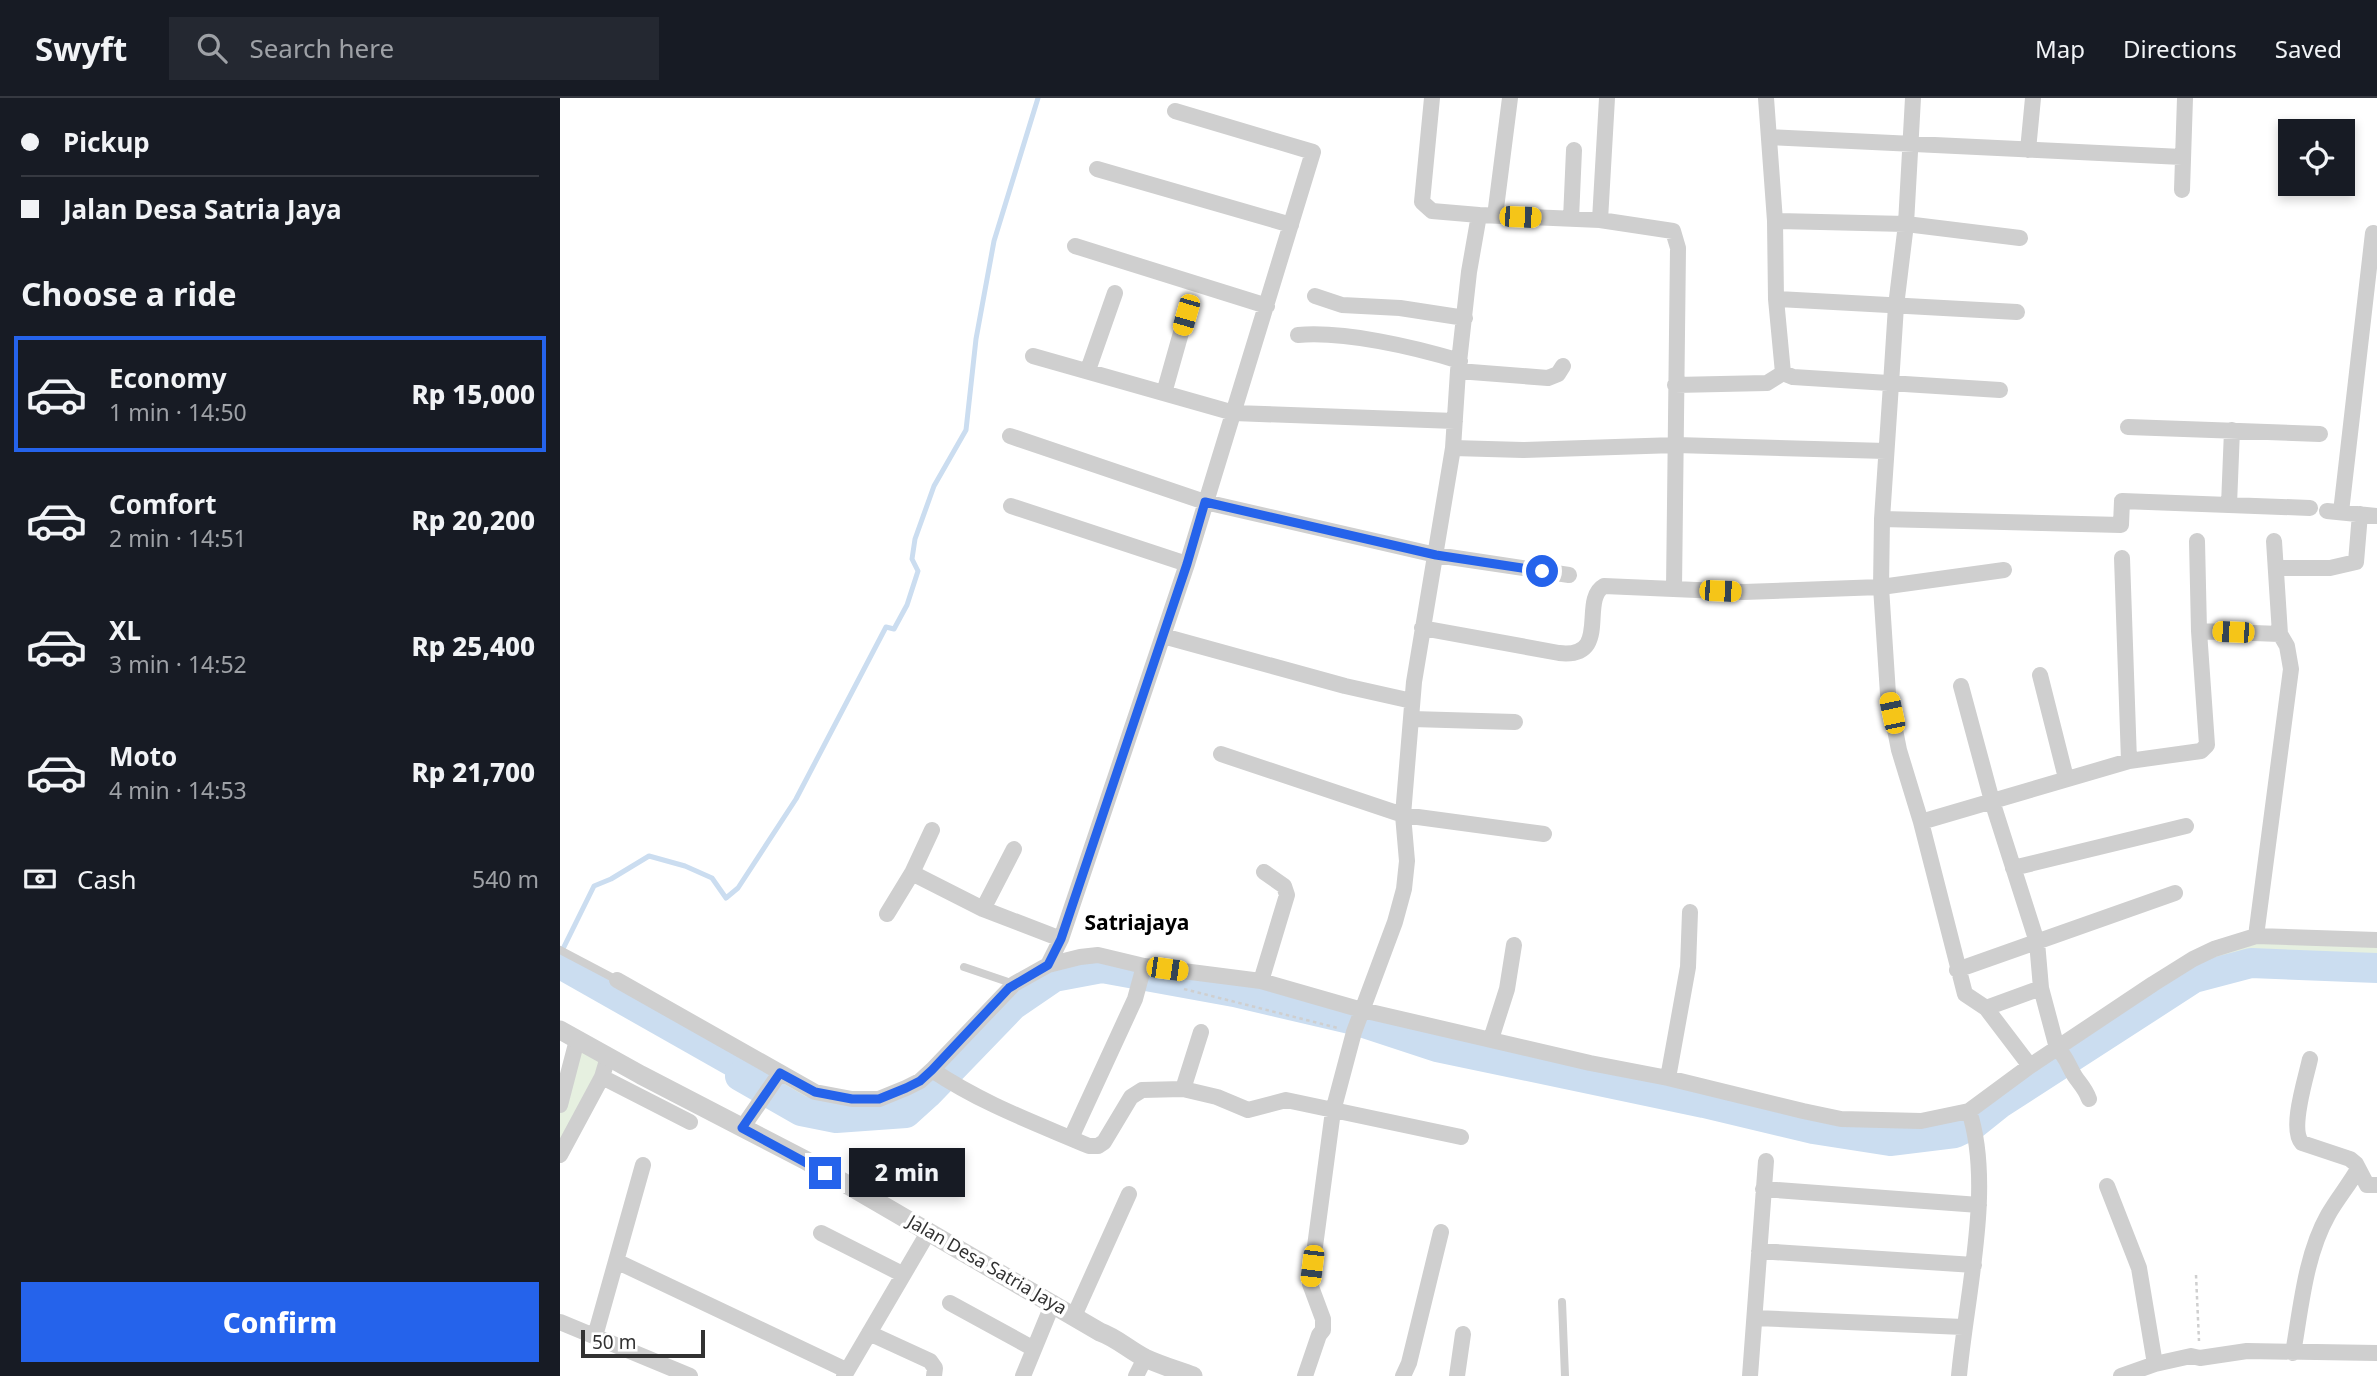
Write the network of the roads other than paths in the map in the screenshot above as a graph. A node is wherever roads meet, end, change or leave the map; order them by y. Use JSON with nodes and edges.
{"nodes":[{"id":1,"x":1432,"y":98,"type":"edge"},
{"id":2,"x":1510,"y":98,"type":"edge"},
{"id":3,"x":1607,"y":98,"type":"edge"},
{"id":4,"x":1766,"y":98,"type":"edge"},
{"id":5,"x":1913,"y":98,"type":"edge"},
{"id":6,"x":2033,"y":98,"type":"edge"},
{"id":7,"x":2185,"y":98,"type":"edge"},
{"id":8,"x":1175,"y":111,"type":"dead end"},
{"id":9,"x":1770,"y":137,"type":"junction"},
{"id":10,"x":1910,"y":146,"type":"junction"},
{"id":11,"x":1574,"y":150,"type":"dead end"},
{"id":12,"x":2028,"y":150,"type":"junction"},
{"id":13,"x":2182,"y":158,"type":"junction"},
{"id":14,"x":1097,"y":169,"type":"dead end"},
{"id":15,"x":2182,"y":190,"type":"dead end"},
{"id":16,"x":1487,"y":215,"type":"junction"},
{"id":17,"x":1570,"y":219,"type":"junction"},
{"id":18,"x":1600,"y":220,"type":"junction"},
{"id":19,"x":1776,"y":221,"type":"junction"},
{"id":20,"x":1906,"y":224,"type":"junction"},
{"id":21,"x":1291,"y":225,"type":"junction"},
{"id":22,"x":2373,"y":233,"type":"dead end"},
{"id":23,"x":2020,"y":237,"type":"dead end"},
{"id":24,"x":1076,"y":246,"type":"dead end"},
{"id":25,"x":1115,"y":293,"type":"dead end"},
{"id":26,"x":1315,"y":296,"type":"dead end"},
{"id":27,"x":1776,"y":299,"type":"junction"},
{"id":28,"x":1267,"y":306,"type":"junction"},
{"id":29,"x":1896,"y":306,"type":"junction"},
{"id":30,"x":2017,"y":312,"type":"dead end"},
{"id":31,"x":1186,"y":315,"type":"dead end"},
{"id":32,"x":1465,"y":318,"type":"junction"},
{"id":33,"x":1298,"y":335,"type":"dead end"},
{"id":34,"x":1033,"y":356,"type":"dead end"},
{"id":35,"x":1459,"y":366,"type":"junction"},
{"id":36,"x":1563,"y":366,"type":"dead end"},
{"id":37,"x":1088,"y":370,"type":"junction"},
{"id":38,"x":1783,"y":373,"type":"junction"},
{"id":39,"x":1891,"y":384,"type":"junction"},
{"id":40,"x":1675,"y":385,"type":"junction"},
{"id":41,"x":2000,"y":390,"type":"dead end"},
{"id":42,"x":1164,"y":393,"type":"junction"},
{"id":43,"x":1234,"y":413,"type":"junction"},
{"id":44,"x":1455,"y":421,"type":"junction"},
{"id":45,"x":2128,"y":427,"type":"dead end"},
{"id":46,"x":2232,"y":430,"type":"junction"},
{"id":47,"x":2320,"y":434,"type":"dead end"},
{"id":48,"x":1010,"y":436,"type":"dead end"},
{"id":49,"x":1676,"y":445,"type":"junction"},
{"id":50,"x":1453,"y":448,"type":"junction"},
{"id":51,"x":1886,"y":451,"type":"junction"},
{"id":52,"x":1205,"y":502,"type":"junction"},
{"id":53,"x":2229,"y":505,"type":"junction"},
{"id":54,"x":1011,"y":506,"type":"dead end"},
{"id":55,"x":2310,"y":508,"type":"dead end"},
{"id":56,"x":2360,"y":514,"type":"junction"},
{"id":57,"x":2377,"y":516,"type":"edge"},
{"id":58,"x":1882,"y":519,"type":"junction"},
{"id":59,"x":2197,"y":541,"type":"dead end"},
{"id":60,"x":2274,"y":541,"type":"dead end"},
{"id":61,"x":1436,"y":555,"type":"junction"},
{"id":62,"x":2122,"y":558,"type":"dead end"},
{"id":63,"x":1187,"y":564,"type":"junction"},
{"id":64,"x":2276,"y":568,"type":"junction"},
{"id":65,"x":2004,"y":570,"type":"dead end"},
{"id":66,"x":1569,"y":575,"type":"dead end"},
{"id":67,"x":1881,"y":587,"type":"junction"},
{"id":68,"x":1674,"y":589,"type":"junction"},
{"id":69,"x":1422,"y":628,"type":"junction"},
{"id":70,"x":2199,"y":631,"type":"junction"},
{"id":71,"x":2280,"y":634,"type":"junction"},
{"id":72,"x":1163,"y":636,"type":"junction"},
{"id":73,"x":2040,"y":675,"type":"dead end"},
{"id":74,"x":1961,"y":685,"type":"dead end"},
{"id":75,"x":1412,"y":701,"type":"junction"},
{"id":76,"x":1412,"y":719,"type":"junction"},
{"id":77,"x":1515,"y":722,"type":"dead end"},
{"id":78,"x":1221,"y":754,"type":"dead end"},
{"id":79,"x":2129,"y":761,"type":"junction"},
{"id":80,"x":2066,"y":778,"type":"junction"},
{"id":81,"x":1992,"y":801,"type":"junction"},
{"id":82,"x":1403,"y":815,"type":"junction"},
{"id":83,"x":1921,"y":822,"type":"junction"},
{"id":84,"x":2186,"y":826,"type":"dead end"},
{"id":85,"x":932,"y":830,"type":"dead end"},
{"id":86,"x":1544,"y":834,"type":"dead end"},
{"id":87,"x":1014,"y":849,"type":"dead end"},
{"id":88,"x":2013,"y":868,"type":"junction"},
{"id":89,"x":1264,"y":872,"type":"dead end"},
{"id":90,"x":912,"y":873,"type":"junction"},
{"id":91,"x":2175,"y":893,"type":"dead end"},
{"id":92,"x":983,"y":909,"type":"junction"},
{"id":93,"x":1690,"y":912,"type":"dead end"},
{"id":94,"x":887,"y":914,"type":"dead end"},
{"id":95,"x":2256,"y":936,"type":"junction"},
{"id":96,"x":1061,"y":939,"type":"junction"},
{"id":97,"x":2377,"y":940,"type":"edge"},
{"id":98,"x":2037,"y":942,"type":"junction"},
{"id":99,"x":1514,"y":945,"type":"dead end"},
{"id":100,"x":560,"y":950,"type":"edge"},
{"id":101,"x":1048,"y":965,"type":"junction"},
{"id":102,"x":1144,"y":966,"type":"junction"},
{"id":103,"x":964,"y":967,"type":"dead end"},
{"id":104,"x":1957,"y":970,"type":"junction"},
{"id":105,"x":617,"y":980,"type":"joint"},
{"id":106,"x":1261,"y":981,"type":"junction"},
{"id":107,"x":1014,"y":984,"type":"junction"},
{"id":108,"x":2041,"y":988,"type":"junction"},
{"id":109,"x":1986,"y":1008,"type":"junction"},
{"id":110,"x":1362,"y":1010,"type":"junction"},
{"id":111,"x":560,"y":1030,"type":"edge"},
{"id":112,"x":1201,"y":1032,"type":"dead end"},
{"id":113,"x":1491,"y":1039,"type":"junction"},
{"id":114,"x":571,"y":1043,"type":"edge"},
{"id":115,"x":2061,"y":1051,"type":"junction"},
{"id":116,"x":608,"y":1057,"type":"junction"},
{"id":117,"x":2310,"y":1059,"type":"dead end"},
{"id":118,"x":2030,"y":1066,"type":"junction"},
{"id":119,"x":932,"y":1070,"type":"junction"},
{"id":120,"x":780,"y":1073,"type":"junction"},
{"id":121,"x":602,"y":1077,"type":"junction"},
{"id":122,"x":1668,"y":1078,"type":"junction"},
{"id":123,"x":1183,"y":1088,"type":"junction"},
{"id":124,"x":2089,"y":1099,"type":"dead end"},
{"id":125,"x":560,"y":1105,"type":"edge"},
{"id":126,"x":1333,"y":1111,"type":"junction"},
{"id":127,"x":1972,"y":1117,"type":"junction"},
{"id":128,"x":690,"y":1122,"type":"dead end"},
{"id":129,"x":744,"y":1126,"type":"junction"},
{"id":130,"x":1461,"y":1137,"type":"dead end"},
{"id":131,"x":1070,"y":1139,"type":"junction"},
{"id":132,"x":560,"y":1156,"type":"edge"},
{"id":133,"x":1766,"y":1161,"type":"dead end"},
{"id":134,"x":643,"y":1165,"type":"dead end"},
{"id":135,"x":2358,"y":1169,"type":"junction"},
{"id":136,"x":2377,"y":1185,"type":"edge"},
{"id":137,"x":2107,"y":1186,"type":"dead end"},
{"id":138,"x":1763,"y":1189,"type":"junction"},
{"id":139,"x":1129,"y":1194,"type":"dead end"},
{"id":140,"x":1979,"y":1205,"type":"junction"},
{"id":141,"x":929,"y":1231,"type":"junction"},
{"id":142,"x":1441,"y":1232,"type":"dead end"},
{"id":143,"x":821,"y":1233,"type":"dead end"},
{"id":144,"x":1759,"y":1251,"type":"junction"},
{"id":145,"x":615,"y":1261,"type":"junction"},
{"id":146,"x":1973,"y":1265,"type":"junction"},
{"id":147,"x":902,"y":1274,"type":"junction"},
{"id":148,"x":1562,"y":1302,"type":"dead end"},
{"id":149,"x":950,"y":1303,"type":"dead end"},
{"id":150,"x":1053,"y":1303,"type":"junction"},
{"id":151,"x":1074,"y":1316,"type":"junction"},
{"id":152,"x":1755,"y":1318,"type":"junction"},
{"id":153,"x":560,"y":1322,"type":"edge"},
{"id":154,"x":1963,"y":1327,"type":"junction"},
{"id":155,"x":869,"y":1333,"type":"junction"},
{"id":156,"x":1463,"y":1334,"type":"dead end"},
{"id":157,"x":594,"y":1336,"type":"junction"},
{"id":158,"x":1034,"y":1349,"type":"junction"},
{"id":159,"x":2293,"y":1353,"type":"junction"},
{"id":160,"x":2377,"y":1353,"type":"edge"},
{"id":161,"x":1145,"y":1358,"type":"junction"},
{"id":162,"x":2164,"y":1367,"type":"edge"},
{"id":163,"x":845,"y":1373,"type":"edge"},
{"id":164,"x":690,"y":1376,"type":"edge"},
{"id":165,"x":934,"y":1376,"type":"edge"},
{"id":166,"x":1023,"y":1376,"type":"edge"},
{"id":167,"x":1136,"y":1376,"type":"edge"},
{"id":168,"x":1193,"y":1376,"type":"edge"},
{"id":169,"x":1305,"y":1376,"type":"edge"},
{"id":170,"x":1403,"y":1376,"type":"edge"},
{"id":171,"x":1457,"y":1376,"type":"edge"},
{"id":172,"x":1565,"y":1376,"type":"edge"},
{"id":173,"x":1750,"y":1376,"type":"edge"},
{"id":174,"x":1959,"y":1376,"type":"edge"},
{"id":175,"x":2121,"y":1376,"type":"edge"}],
"edges":[{"from":1,"to":16,"type":"street"},
{"from":2,"to":16,"type":"street"},
{"from":3,"to":18,"type":"street"},
{"from":4,"to":9,"type":"street"},
{"from":5,"to":10,"type":"street"},
{"from":6,"to":12,"type":"street"},
{"from":7,"to":13,"type":"street"},
{"from":8,"to":21,"type":"street"},
{"from":9,"to":10,"type":"street"},
{"from":9,"to":19,"type":"street"},
{"from":10,"to":12,"type":"street"},
{"from":10,"to":20,"type":"street"},
{"from":11,"to":17,"type":"street"},
{"from":12,"to":13,"type":"street"},
{"from":13,"to":15,"type":"street"},
{"from":14,"to":21,"type":"street"},
{"from":16,"to":17,"type":"street"},
{"from":16,"to":32,"type":"street"},
{"from":17,"to":18,"type":"street"},
{"from":18,"to":40,"type":"street"},
{"from":19,"to":20,"type":"street"},
{"from":19,"to":27,"type":"street"},
{"from":20,"to":23,"type":"street"},
{"from":20,"to":29,"type":"street"},
{"from":21,"to":28,"type":"street"},
{"from":22,"to":56,"type":"street"},
{"from":24,"to":28,"type":"street"},
{"from":25,"to":37,"type":"street"},
{"from":26,"to":32,"type":"street"},
{"from":27,"to":29,"type":"street"},
{"from":27,"to":38,"type":"street"},
{"from":28,"to":43,"type":"street"},
{"from":29,"to":30,"type":"street"},
{"from":29,"to":39,"type":"street"},
{"from":31,"to":42,"type":"street"},
{"from":32,"to":35,"type":"street"},
{"from":33,"to":35,"type":"street"},
{"from":34,"to":37,"type":"street"},
{"from":35,"to":36,"type":"street"},
{"from":35,"to":44,"type":"street"},
{"from":37,"to":42,"type":"street"},
{"from":38,"to":39,"type":"street"},
{"from":38,"to":40,"type":"street"},
{"from":39,"to":41,"type":"street"},
{"from":39,"to":51,"type":"street"},
{"from":40,"to":49,"type":"street"},
{"from":42,"to":43,"type":"street"},
{"from":43,"to":44,"type":"street"},
{"from":43,"to":52,"type":"street"},
{"from":44,"to":50,"type":"street"},
{"from":45,"to":46,"type":"street"},
{"from":46,"to":47,"type":"street"},
{"from":46,"to":53,"type":"street"},
{"from":48,"to":52,"type":"street"},
{"from":49,"to":50,"type":"street"},
{"from":49,"to":51,"type":"street"},
{"from":49,"to":68,"type":"street"},
{"from":50,"to":61,"type":"street"},
{"from":51,"to":58,"type":"street"},
{"from":52,"to":61,"type":"street"},
{"from":52,"to":63,"type":"street"},
{"from":53,"to":55,"type":"street"},
{"from":53,"to":58,"type":"street"},
{"from":54,"to":63,"type":"street"},
{"from":56,"to":57,"type":"street"},
{"from":56,"to":64,"type":"street"},
{"from":58,"to":67,"type":"street"},
{"from":59,"to":70,"type":"street"},
{"from":60,"to":64,"type":"street"},
{"from":61,"to":66,"type":"street"},
{"from":61,"to":69,"type":"street"},
{"from":62,"to":79,"type":"street"},
{"from":63,"to":72,"type":"street"},
{"from":64,"to":71,"type":"street"},
{"from":65,"to":67,"type":"street"},
{"from":67,"to":68,"type":"street"},
{"from":67,"to":83,"type":"street"},
{"from":68,"to":69,"type":"street"},
{"from":69,"to":75,"type":"street"},
{"from":70,"to":71,"type":"street"},
{"from":70,"to":79,"type":"street"},
{"from":71,"to":95,"type":"street"},
{"from":72,"to":75,"type":"street"},
{"from":72,"to":96,"type":"street"},
{"from":73,"to":80,"type":"street"},
{"from":74,"to":81,"type":"street"},
{"from":75,"to":76,"type":"street"},
{"from":76,"to":77,"type":"street"},
{"from":76,"to":82,"type":"street"},
{"from":78,"to":82,"type":"street"},
{"from":79,"to":80,"type":"street"},
{"from":80,"to":81,"type":"street"},
{"from":81,"to":83,"type":"street"},
{"from":81,"to":88,"type":"street"},
{"from":82,"to":86,"type":"street"},
{"from":82,"to":110,"type":"street"},
{"from":83,"to":104,"type":"street"},
{"from":84,"to":88,"type":"street"},
{"from":85,"to":90,"type":"street"},
{"from":87,"to":92,"type":"street"},
{"from":88,"to":98,"type":"street"},
{"from":89,"to":106,"type":"street"},
{"from":90,"to":92,"type":"street"},
{"from":90,"to":94,"type":"street"},
{"from":91,"to":98,"type":"street"},
{"from":92,"to":96,"type":"street"},
{"from":93,"to":122,"type":"street"},
{"from":95,"to":97,"type":"street"},
{"from":95,"to":115,"type":"street"},
{"from":96,"to":101,"type":"street"},
{"from":98,"to":104,"type":"street"},
{"from":98,"to":108,"type":"street"},
{"from":99,"to":113,"type":"street"},
{"from":100,"to":105,"type":"lane"},
{"from":101,"to":102,"type":"street"},
{"from":101,"to":107,"type":"street"},
{"from":102,"to":106,"type":"street"},
{"from":102,"to":131,"type":"street"},
{"from":103,"to":107,"type":"lane"},
{"from":104,"to":109,"type":"street"},
{"from":105,"to":120,"type":"street"},
{"from":106,"to":110,"type":"street"},
{"from":107,"to":119,"type":"street"},
{"from":108,"to":109,"type":"street"},
{"from":108,"to":115,"type":"street"},
{"from":109,"to":118,"type":"street"},
{"from":110,"to":113,"type":"street"},
{"from":110,"to":126,"type":"street"},
{"from":111,"to":114,"type":"street","name":"Jalan Desa Satria Jaya"},
{"from":112,"to":123,"type":"street"},
{"from":113,"to":122,"type":"street"},
{"from":114,"to":116,"type":"street","name":"Jalan Desa Satria Jaya"},
{"from":114,"to":125,"type":"street"},
{"from":115,"to":118,"type":"street"},
{"from":115,"to":124,"type":"street"},
{"from":116,"to":121,"type":"street"},
{"from":116,"to":129,"type":"street","name":"Jalan Desa Satria Jaya"},
{"from":117,"to":135,"type":"street"},
{"from":118,"to":127,"type":"street"},
{"from":119,"to":120,"type":"street"},
{"from":119,"to":131,"type":"street"},
{"from":120,"to":129,"type":"street"},
{"from":121,"to":128,"type":"street"},
{"from":121,"to":132,"type":"street"},
{"from":122,"to":127,"type":"street"},
{"from":123,"to":126,"type":"street"},
{"from":123,"to":131,"type":"street"},
{"from":126,"to":130,"type":"street"},
{"from":126,"to":169,"type":"street"},
{"from":127,"to":140,"type":"street"},
{"from":129,"to":141,"type":"street","name":"Jalan Desa Satria Jaya"},
{"from":133,"to":138,"type":"street"},
{"from":134,"to":145,"type":"street"},
{"from":135,"to":136,"type":"street"},
{"from":135,"to":159,"type":"street"},
{"from":137,"to":162,"type":"street"},
{"from":138,"to":140,"type":"street"},
{"from":138,"to":144,"type":"street"},
{"from":139,"to":151,"type":"street"},
{"from":140,"to":146,"type":"street"},
{"from":141,"to":147,"type":"street"},
{"from":141,"to":150,"type":"street","name":"Jalan Desa Satria Jaya"},
{"from":142,"to":170,"type":"street"},
{"from":143,"to":147,"type":"street"},
{"from":144,"to":146,"type":"street"},
{"from":144,"to":152,"type":"street"},
{"from":145,"to":157,"type":"street"},
{"from":145,"to":163,"type":"street"},
{"from":146,"to":154,"type":"street"},
{"from":147,"to":155,"type":"street"},
{"from":148,"to":172,"type":"lane"},
{"from":149,"to":158,"type":"street"},
{"from":150,"to":151,"type":"street","name":"Jalan Desa Satria Jaya"},
{"from":150,"to":158,"type":"street"},
{"from":151,"to":161,"type":"street","name":"Jalan Desa Satria Jaya"},
{"from":152,"to":154,"type":"street"},
{"from":152,"to":173,"type":"street"},
{"from":153,"to":157,"type":"street"},
{"from":154,"to":174,"type":"street"},
{"from":155,"to":163,"type":"street"},
{"from":155,"to":165,"type":"street"},
{"from":156,"to":171,"type":"street"},
{"from":157,"to":164,"type":"street"},
{"from":158,"to":166,"type":"street"},
{"from":159,"to":160,"type":"street"},
{"from":159,"to":162,"type":"street"},
{"from":161,"to":167,"type":"street"},
{"from":161,"to":168,"type":"street","name":"Jalan Desa Satria Jaya"},
{"from":162,"to":175,"type":"street"}]}
